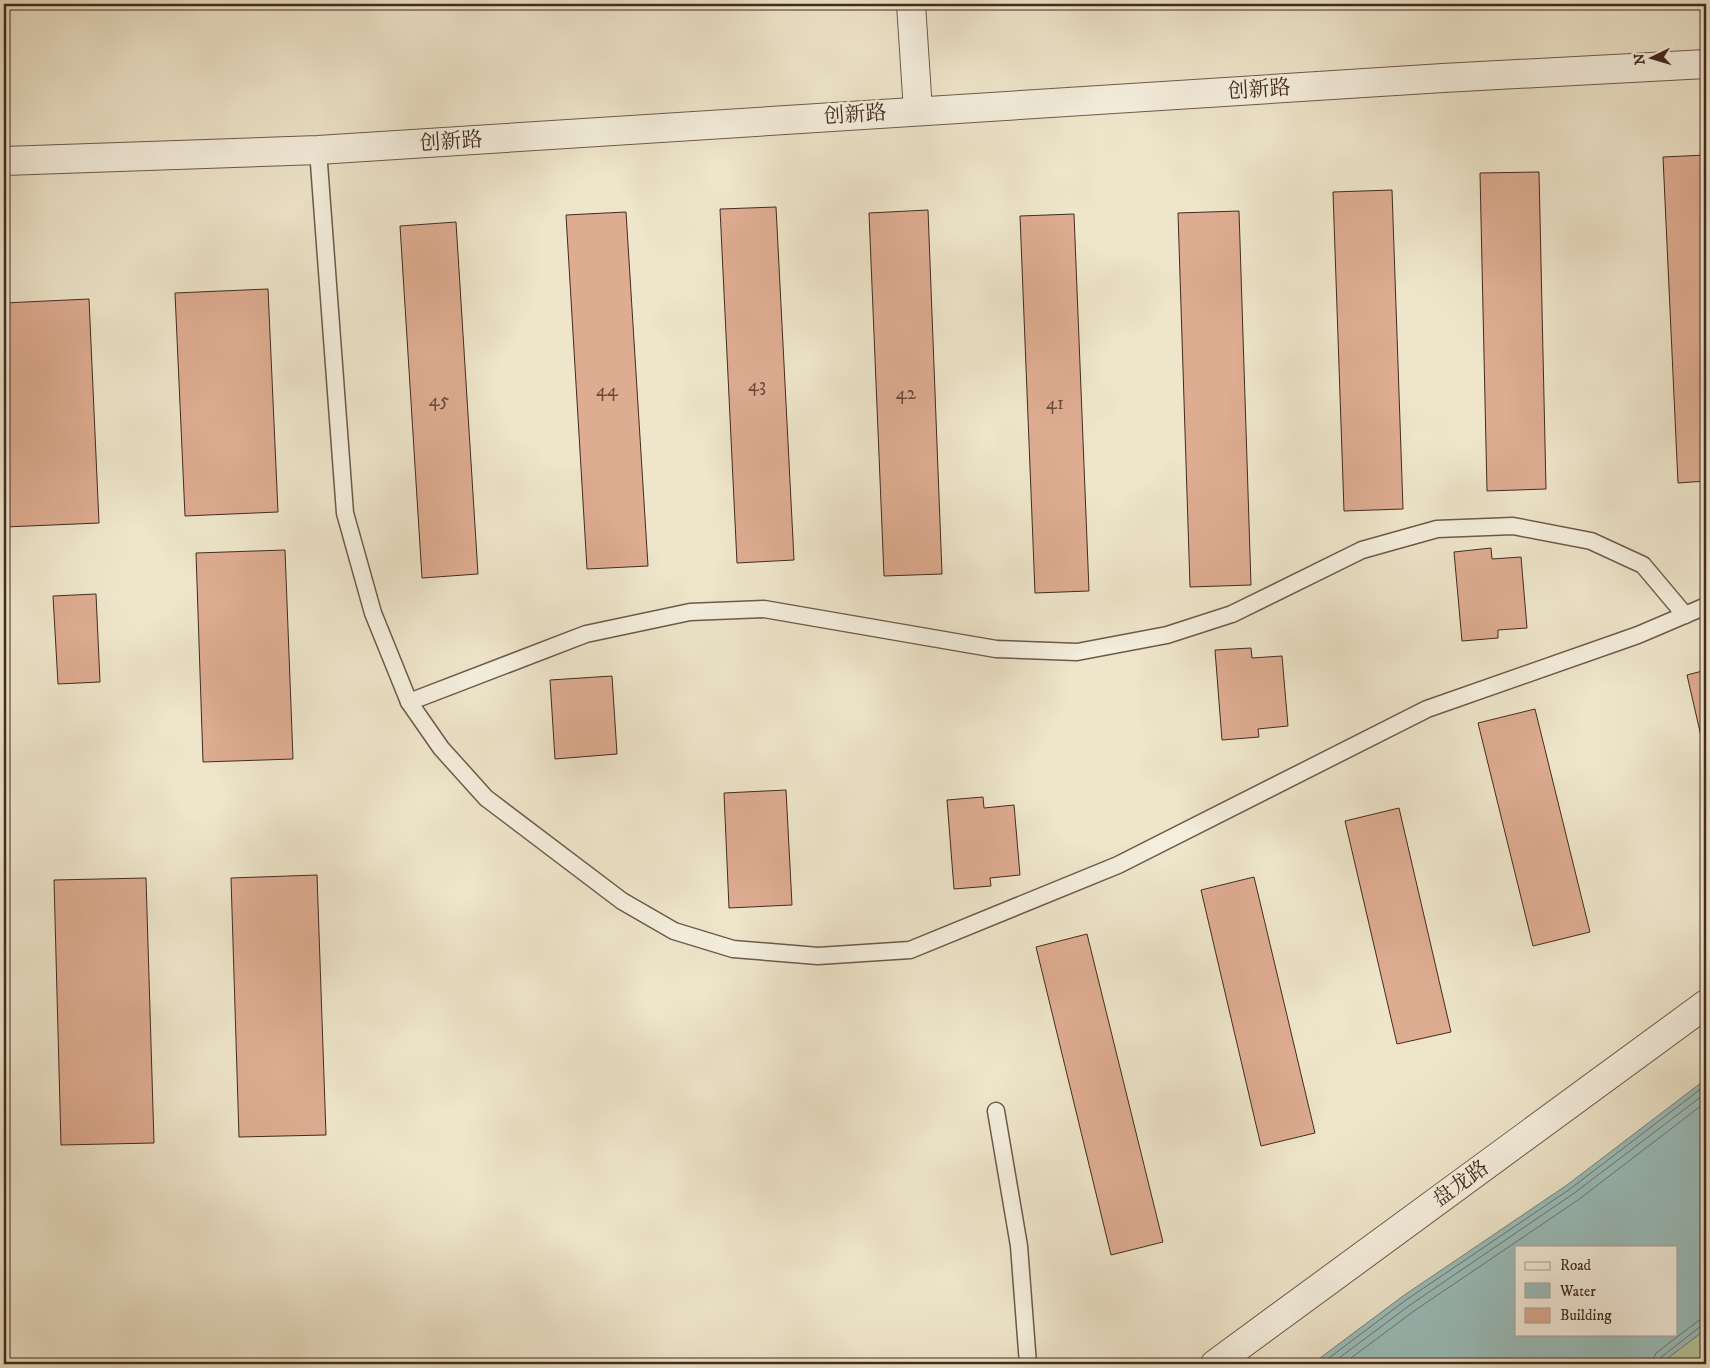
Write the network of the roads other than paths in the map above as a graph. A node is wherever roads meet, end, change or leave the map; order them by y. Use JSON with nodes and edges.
{"nodes":[{"id":1,"x":911,"y":4,"type":"edge"},
{"id":2,"x":1706,"y":64,"type":"edge"},
{"id":3,"x":918,"y":111,"type":"junction"},
{"id":4,"x":318,"y":150,"type":"junction"},
{"id":5,"x":4,"y":161,"type":"edge"},
{"id":6,"x":1706,"y":606,"type":"edge"},
{"id":7,"x":1685,"y":615,"type":"junction"},
{"id":8,"x":410,"y":702,"type":"junction"},
{"id":9,"x":1706,"y":1004,"type":"edge"},
{"id":10,"x":996,"y":1112,"type":"dead end"},
{"id":11,"x":1028,"y":1364,"type":"edge"},
{"id":12,"x":1215,"y":1364,"type":"edge"}],
"edges":[{"from":1,"to":3,"type":"street"},
{"from":2,"to":3,"type":"street","name":"创新路"},
{"from":3,"to":4,"type":"street","name":"创新路"},
{"from":4,"to":5,"type":"street","name":"创新路"},
{"from":4,"to":8,"type":"lane"},
{"from":6,"to":7,"type":"lane"},
{"from":7,"to":8,"type":"lane"},
{"from":7,"to":8,"type":"lane"},
{"from":9,"to":12,"type":"street","name":"盘龙路"},
{"from":10,"to":11,"type":"lane"}]}
